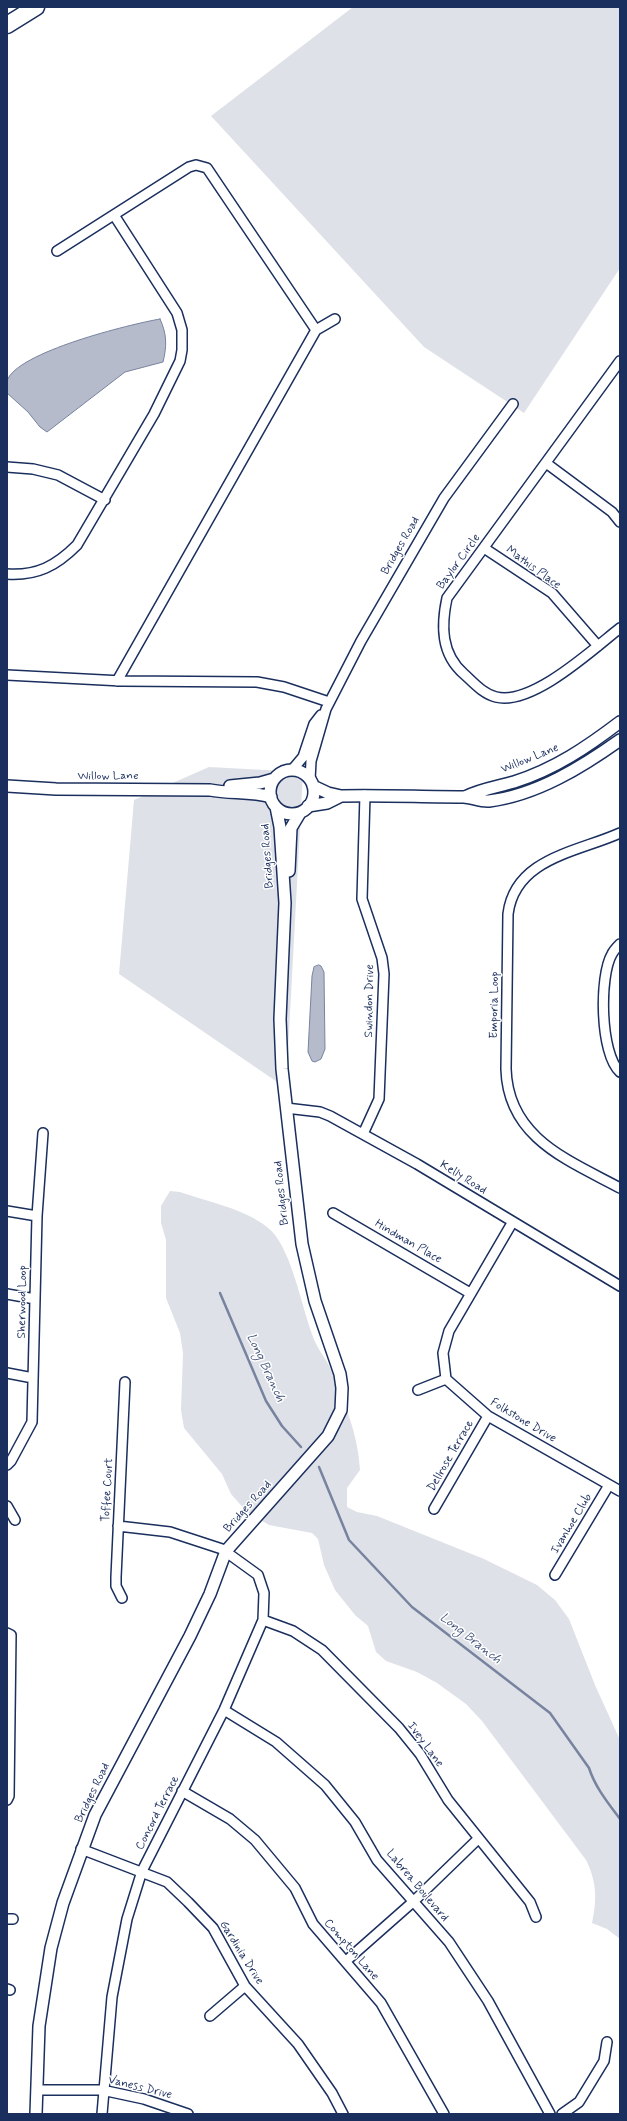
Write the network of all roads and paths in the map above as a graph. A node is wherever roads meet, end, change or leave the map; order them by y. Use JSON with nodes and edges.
{"nodes":[{"id":1,"x":36,"y":7,"type":"edge"},
{"id":2,"x":7,"y":25,"type":"edge"},
{"id":3,"x":114,"y":215,"type":"junction"},
{"id":4,"x":58,"y":251,"type":"dead end"},
{"id":5,"x":335,"y":319,"type":"dead end"},
{"id":6,"x":316,"y":330,"type":"junction"},
{"id":7,"x":620,"y":361,"type":"edge"},
{"id":8,"x":513,"y":404,"type":"dead end"},
{"id":9,"x":546,"y":463,"type":"junction"},
{"id":10,"x":7,"y":467,"type":"edge"},
{"id":11,"x":105,"y":500,"type":"junction"},
{"id":12,"x":620,"y":522,"type":"edge"},
{"id":13,"x":484,"y":548,"type":"junction"},
{"id":14,"x":7,"y":574,"type":"edge"},
{"id":15,"x":620,"y":628,"type":"edge"},
{"id":16,"x":598,"y":646,"type":"junction"},
{"id":17,"x":7,"y":676,"type":"edge"},
{"id":18,"x":117,"y":681,"type":"junction"},
{"id":19,"x":327,"y":706,"type":"junction"},
{"id":20,"x":620,"y":722,"type":"edge"},
{"id":21,"x":620,"y":740,"type":"edge"},
{"id":22,"x":292,"y":770,"type":"junction"},
{"id":23,"x":274,"y":779,"type":"junction"},
{"id":24,"x":311,"y":783,"type":"junction"},
{"id":25,"x":7,"y":786,"type":"edge"},
{"id":26,"x":210,"y":790,"type":"junction"},
{"id":27,"x":365,"y":795,"type":"junction"},
{"id":28,"x":341,"y":796,"type":"junction"},
{"id":29,"x":465,"y":797,"type":"junction"},
{"id":30,"x":273,"y":802,"type":"junction"},
{"id":31,"x":304,"y":809,"type":"junction"},
{"id":32,"x":620,"y":833,"type":"edge"},
{"id":33,"x":285,"y":903,"type":"junction"},
{"id":34,"x":620,"y":944,"type":"edge"},
{"id":35,"x":620,"y":1072,"type":"edge"},
{"id":36,"x":286,"y":1108,"type":"junction"},
{"id":37,"x":43,"y":1133,"type":"dead end"},
{"id":38,"x":363,"y":1134,"type":"junction"},
{"id":39,"x":620,"y":1188,"type":"edge"},
{"id":40,"x":7,"y":1211,"type":"edge"},
{"id":41,"x":333,"y":1213,"type":"dead end"},
{"id":42,"x":37,"y":1216,"type":"junction"},
{"id":43,"x":512,"y":1223,"type":"junction"},
{"id":44,"x":620,"y":1286,"type":"edge"},
{"id":45,"x":470,"y":1293,"type":"junction"},
{"id":46,"x":7,"y":1294,"type":"edge"},
{"id":47,"x":35,"y":1298,"type":"junction"},
{"id":48,"x":7,"y":1373,"type":"edge"},
{"id":49,"x":33,"y":1378,"type":"junction"},
{"id":50,"x":446,"y":1379,"type":"junction"},
{"id":51,"x":125,"y":1382,"type":"dead end"},
{"id":52,"x":418,"y":1390,"type":"dead end"},
{"id":53,"x":488,"y":1416,"type":"junction"},
{"id":54,"x":7,"y":1464,"type":"edge"},
{"id":55,"x":609,"y":1485,"type":"junction"},
{"id":56,"x":620,"y":1491,"type":"edge"},
{"id":57,"x":7,"y":1506,"type":"edge"},
{"id":58,"x":434,"y":1509,"type":"dead end"},
{"id":59,"x":16,"y":1520,"type":"dead end"},
{"id":60,"x":118,"y":1526,"type":"junction"},
{"id":61,"x":226,"y":1551,"type":"junction"},
{"id":62,"x":555,"y":1575,"type":"dead end"},
{"id":63,"x":122,"y":1598,"type":"dead end"},
{"id":64,"x":263,"y":1620,"type":"junction"},
{"id":65,"x":7,"y":1633,"type":"edge"},
{"id":66,"x":224,"y":1710,"type":"junction"},
{"id":67,"x":9,"y":1711,"type":"edge"},
{"id":68,"x":182,"y":1791,"type":"junction"},
{"id":69,"x":7,"y":1800,"type":"edge"},
{"id":70,"x":478,"y":1839,"type":"junction"},
{"id":71,"x":81,"y":1849,"type":"junction"},
{"id":72,"x":142,"y":1872,"type":"junction"},
{"id":73,"x":414,"y":1901,"type":"junction"},
{"id":74,"x":536,"y":1917,"type":"dead end"},
{"id":75,"x":346,"y":1961,"type":"junction"},
{"id":76,"x":245,"y":1986,"type":"junction"},
{"id":77,"x":210,"y":2016,"type":"dead end"},
{"id":78,"x":607,"y":2042,"type":"dead end"},
{"id":79,"x":37,"y":2090,"type":"junction"},
{"id":80,"x":102,"y":2090,"type":"junction"},
{"id":81,"x":36,"y":2114,"type":"edge"},
{"id":82,"x":102,"y":2114,"type":"edge"},
{"id":83,"x":188,"y":2114,"type":"edge"},
{"id":84,"x":343,"y":2114,"type":"edge"},
{"id":85,"x":444,"y":2114,"type":"edge"},
{"id":86,"x":550,"y":2114,"type":"edge"},
{"id":87,"x":562,"y":2114,"type":"edge"}],
"edges":[{"from":1,"to":2,"type":"highway"},
{"from":3,"to":4,"type":"street"},
{"from":3,"to":6,"type":"street"},
{"from":3,"to":11,"type":"street"},
{"from":5,"to":6,"type":"street"},
{"from":6,"to":18,"type":"street"},
{"from":7,"to":9,"type":"street","name":"Baylor Circle"},
{"from":8,"to":19,"type":"street","name":"Bridges Road"},
{"from":9,"to":12,"type":"street"},
{"from":9,"to":13,"type":"street","name":"Baylor Circle"},
{"from":10,"to":11,"type":"street"},
{"from":11,"to":14,"type":"street"},
{"from":13,"to":16,"type":"street","name":"Mathis Place"},
{"from":13,"to":16,"type":"street","name":"Baylor Circle"},
{"from":15,"to":16,"type":"street","name":"Baylor Circle"},
{"from":17,"to":18,"type":"street"},
{"from":18,"to":19,"type":"street"},
{"from":19,"to":22,"type":"street","name":"Bridges Road"},
{"from":19,"to":24,"type":"street","name":"Bridges Road"},
{"from":20,"to":29,"type":"street","name":"Willow Lane"},
{"from":21,"to":29,"type":"street","name":"Willow Lane"},
{"from":22,"to":23,"type":"street"},
{"from":22,"to":24,"type":"street"},
{"from":23,"to":26,"type":"street","name":"Willow Lane"},
{"from":23,"to":30,"type":"street"},
{"from":24,"to":28,"type":"street","name":"Willow Lane"},
{"from":24,"to":31,"type":"street"},
{"from":25,"to":26,"type":"street","name":"Willow Lane"},
{"from":26,"to":30,"type":"street","name":"Willow Lane"},
{"from":27,"to":28,"type":"street","name":"Willow Lane"},
{"from":27,"to":29,"type":"street","name":"Willow Lane"},
{"from":27,"to":38,"type":"street","name":"Swindon Drive"},
{"from":28,"to":31,"type":"street","name":"Willow Lane"},
{"from":30,"to":31,"type":"street"},
{"from":30,"to":33,"type":"street","name":"Bridges Road"},
{"from":31,"to":33,"type":"street","name":"Bridges Road"},
{"from":32,"to":39,"type":"street","name":"Emporia Loop"},
{"from":33,"to":36,"type":"street","name":"Bridges Road"},
{"from":34,"to":35,"type":"street"},
{"from":36,"to":38,"type":"street","name":"Kelly Road"},
{"from":36,"to":61,"type":"street","name":"Bridges Road"},
{"from":37,"to":42,"type":"street","name":"Sherwood Loop"},
{"from":38,"to":43,"type":"street","name":"Kelly Road"},
{"from":40,"to":42,"type":"street"},
{"from":41,"to":45,"type":"street","name":"Hindman Place"},
{"from":42,"to":47,"type":"street","name":"Sherwood Loop"},
{"from":43,"to":44,"type":"street","name":"Kelly Road"},
{"from":43,"to":45,"type":"street"},
{"from":45,"to":50,"type":"street"},
{"from":46,"to":47,"type":"street"},
{"from":47,"to":49,"type":"street","name":"Sherwood Loop"},
{"from":48,"to":49,"type":"street"},
{"from":49,"to":54,"type":"street","name":"Sherwood Loop"},
{"from":50,"to":52,"type":"street"},
{"from":50,"to":53,"type":"street","name":"Folkstone Drive"},
{"from":51,"to":60,"type":"street","name":"Toffee Court"},
{"from":53,"to":55,"type":"street","name":"Folkstone Drive"},
{"from":53,"to":58,"type":"street","name":"Dellrose Terrace"},
{"from":55,"to":56,"type":"street","name":"Folkstone Drive"},
{"from":55,"to":62,"type":"street","name":"Ivanhoe Club"},
{"from":57,"to":59,"type":"street"},
{"from":60,"to":61,"type":"street","name":"Concord Terrace"},
{"from":60,"to":63,"type":"street","name":"Toffee Court"},
{"from":61,"to":64,"type":"street","name":"Concord Terrace"},
{"from":61,"to":71,"type":"street","name":"Bridges Road"},
{"from":64,"to":66,"type":"street","name":"Concord Terrace"},
{"from":64,"to":70,"type":"street","name":"Ivey Lane"},
{"from":65,"to":67,"type":"street"},
{"from":66,"to":68,"type":"street","name":"Concord Terrace"},
{"from":66,"to":73,"type":"street","name":"Labrea Boulevard"},
{"from":67,"to":69,"type":"street"},
{"from":68,"to":72,"type":"street","name":"Concord Terrace"},
{"from":68,"to":75,"type":"street","name":"Compton Lane"},
{"from":70,"to":73,"type":"street"},
{"from":70,"to":74,"type":"street","name":"Ivey Lane"},
{"from":71,"to":72,"type":"street","name":"Gardinia Drive"},
{"from":71,"to":79,"type":"street","name":"Bridges Road"},
{"from":72,"to":76,"type":"street","name":"Gardinia Drive"},
{"from":72,"to":80,"type":"street","name":"Concord Terrace"},
{"from":73,"to":75,"type":"street"},
{"from":73,"to":86,"type":"street","name":"Labrea Boulevard"},
{"from":75,"to":85,"type":"street","name":"Compton Lane"},
{"from":76,"to":77,"type":"street"},
{"from":76,"to":84,"type":"street","name":"Gardinia Drive"},
{"from":78,"to":87,"type":"street"},
{"from":79,"to":80,"type":"street","name":"Vaness Drive"},
{"from":79,"to":81,"type":"street","name":"Bridges Road"},
{"from":80,"to":82,"type":"street","name":"Concord Terrace"},
{"from":80,"to":83,"type":"street","name":"Vaness Drive"}]}
